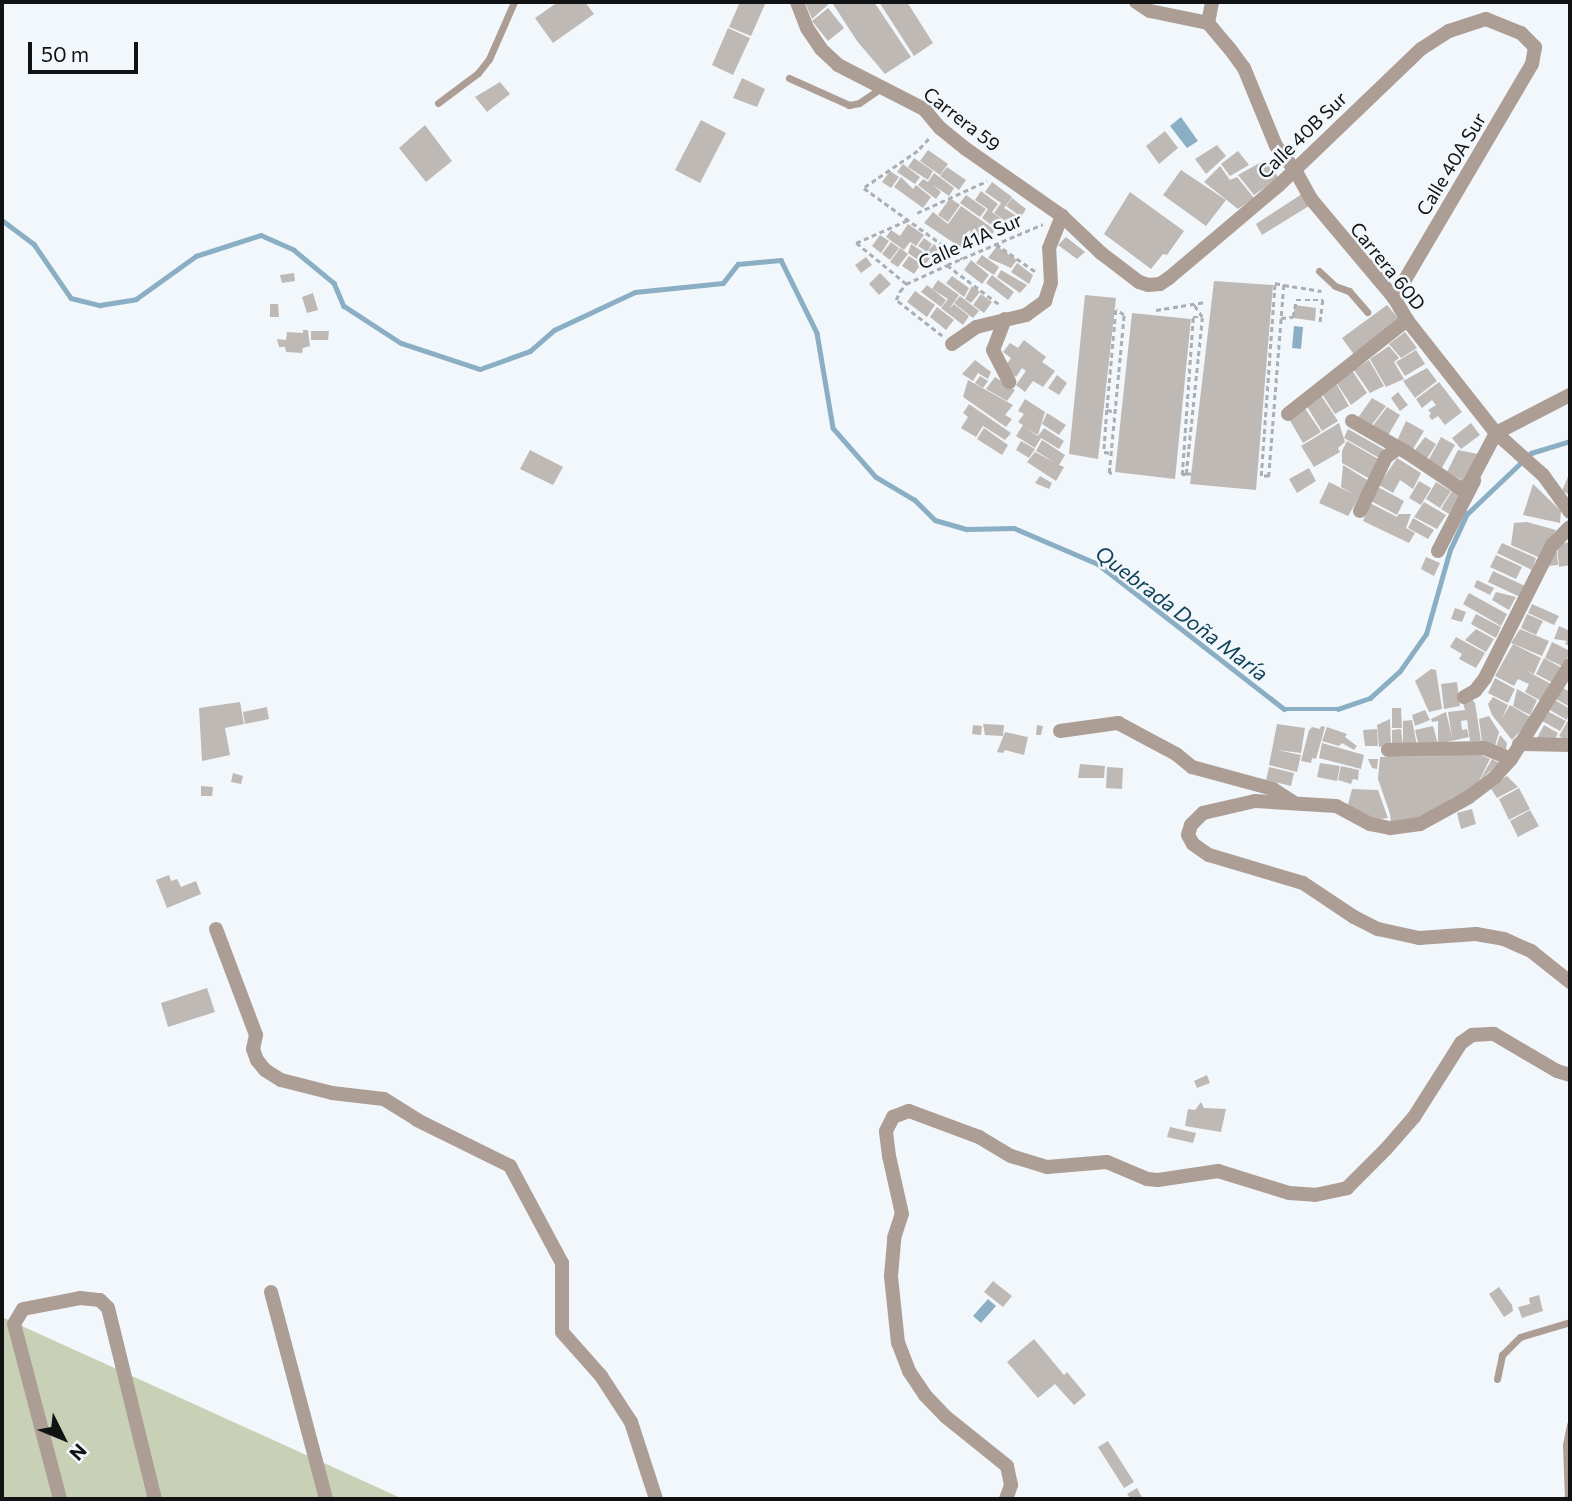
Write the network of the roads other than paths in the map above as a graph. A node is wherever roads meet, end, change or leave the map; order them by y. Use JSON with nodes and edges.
{"nodes":[{"id":1,"x":514,"y":2,"type":"edge"},
{"id":2,"x":796,"y":2,"type":"edge"},
{"id":3,"x":1136,"y":2,"type":"edge"},
{"id":4,"x":1212,"y":2,"type":"edge"},
{"id":5,"x":1486,"y":19,"type":"joint"},
{"id":6,"x":1208,"y":23,"type":"junction"},
{"id":7,"x":789,"y":78,"type":"dead end"},
{"id":8,"x":881,"y":87,"type":"junction"},
{"id":9,"x":438,"y":103,"type":"dead end"},
{"id":10,"x":1295,"y":170,"type":"junction"},
{"id":11,"x":1062,"y":216,"type":"junction"},
{"id":12,"x":1319,"y":271,"type":"dead end"},
{"id":13,"x":1148,"y":285,"type":"joint"},
{"id":14,"x":1394,"y":298,"type":"junction"},
{"id":15,"x":1367,"y":312,"type":"dead end"},
{"id":16,"x":1005,"y":319,"type":"junction"},
{"id":17,"x":1407,"y":320,"type":"junction"},
{"id":18,"x":952,"y":344,"type":"road end"},
{"id":19,"x":1009,"y":382,"type":"dead end"},
{"id":20,"x":1570,"y":395,"type":"edge"},
{"id":21,"x":1288,"y":414,"type":"dead end"},
{"id":22,"x":1352,"y":421,"type":"dead end"},
{"id":23,"x":1501,"y":437,"type":"junction"},
{"id":24,"x":1397,"y":449,"type":"junction"},
{"id":25,"x":1360,"y":511,"type":"dead end"},
{"id":26,"x":1570,"y":512,"type":"edge"},
{"id":27,"x":1570,"y":527,"type":"edge"},
{"id":28,"x":1438,"y":551,"type":"dead end"},
{"id":29,"x":1570,"y":665,"type":"edge"},
{"id":30,"x":1464,"y":697,"type":"dead end"},
{"id":31,"x":1060,"y":731,"type":"dead end"},
{"id":32,"x":1519,"y":744,"type":"junction"},
{"id":33,"x":1570,"y":745,"type":"edge"},
{"id":34,"x":1388,"y":750,"type":"dead end"},
{"id":35,"x":1511,"y":760,"type":"junction"},
{"id":36,"x":1294,"y":803,"type":"junction"},
{"id":37,"x":216,"y":929,"type":"dead end"},
{"id":38,"x":1570,"y":982,"type":"edge"},
{"id":39,"x":1570,"y":1075,"type":"edge"},
{"id":40,"x":271,"y":1292,"type":"dead end"},
{"id":41,"x":1570,"y":1322,"type":"edge"},
{"id":42,"x":1497,"y":1379,"type":"dead end"},
{"id":43,"x":1570,"y":1425,"type":"edge"},
{"id":44,"x":60,"y":1499,"type":"edge"},
{"id":45,"x":155,"y":1499,"type":"edge"},
{"id":46,"x":326,"y":1499,"type":"edge"},
{"id":47,"x":656,"y":1499,"type":"edge"},
{"id":48,"x":1006,"y":1499,"type":"edge"},
{"id":49,"x":1567,"y":1499,"type":"edge"}],
"edges":[{"from":1,"to":9,"type":"lane"},
{"from":2,"to":8,"type":"street","name":"Carrera 59"},
{"from":3,"to":6,"type":"street"},
{"from":4,"to":6,"type":"street"},
{"from":5,"to":10,"type":"street","name":"Calle 40B Sur"},
{"from":5,"to":14,"type":"street","name":"Calle 40A Sur"},
{"from":6,"to":10,"type":"street","name":"Carrera 60D"},
{"from":7,"to":8,"type":"lane"},
{"from":8,"to":11,"type":"street","name":"Carrera 59"},
{"from":10,"to":13,"type":"street","name":"Calle 40B Sur"},
{"from":10,"to":14,"type":"street","name":"Carrera 60D"},
{"from":11,"to":13,"type":"street","name":"Carrera 59"},
{"from":11,"to":16,"type":"street"},
{"from":12,"to":15,"type":"lane"},
{"from":14,"to":17,"type":"street","name":"Carrera 60D"},
{"from":16,"to":18,"type":"street"},
{"from":16,"to":19,"type":"street"},
{"from":17,"to":21,"type":"street"},
{"from":17,"to":23,"type":"street","name":"Carrera 60D"},
{"from":20,"to":23,"type":"street"},
{"from":22,"to":24,"type":"street"},
{"from":23,"to":24,"type":"street"},
{"from":23,"to":26,"type":"street","name":"Carrera 60D"},
{"from":23,"to":28,"type":"street"},
{"from":24,"to":25,"type":"street"},
{"from":27,"to":30,"type":"street"},
{"from":29,"to":32,"type":"street"},
{"from":31,"to":36,"type":"street"},
{"from":32,"to":33,"type":"street"},
{"from":32,"to":35,"type":"street"},
{"from":34,"to":35,"type":"street"},
{"from":35,"to":36,"type":"street"},
{"from":36,"to":38,"type":"street"},
{"from":37,"to":47,"type":"street"},
{"from":39,"to":48,"type":"street"},
{"from":40,"to":46,"type":"street"},
{"from":41,"to":42,"type":"lane"},
{"from":43,"to":49,"type":"lane"},
{"from":44,"to":45,"type":"street"}]}
